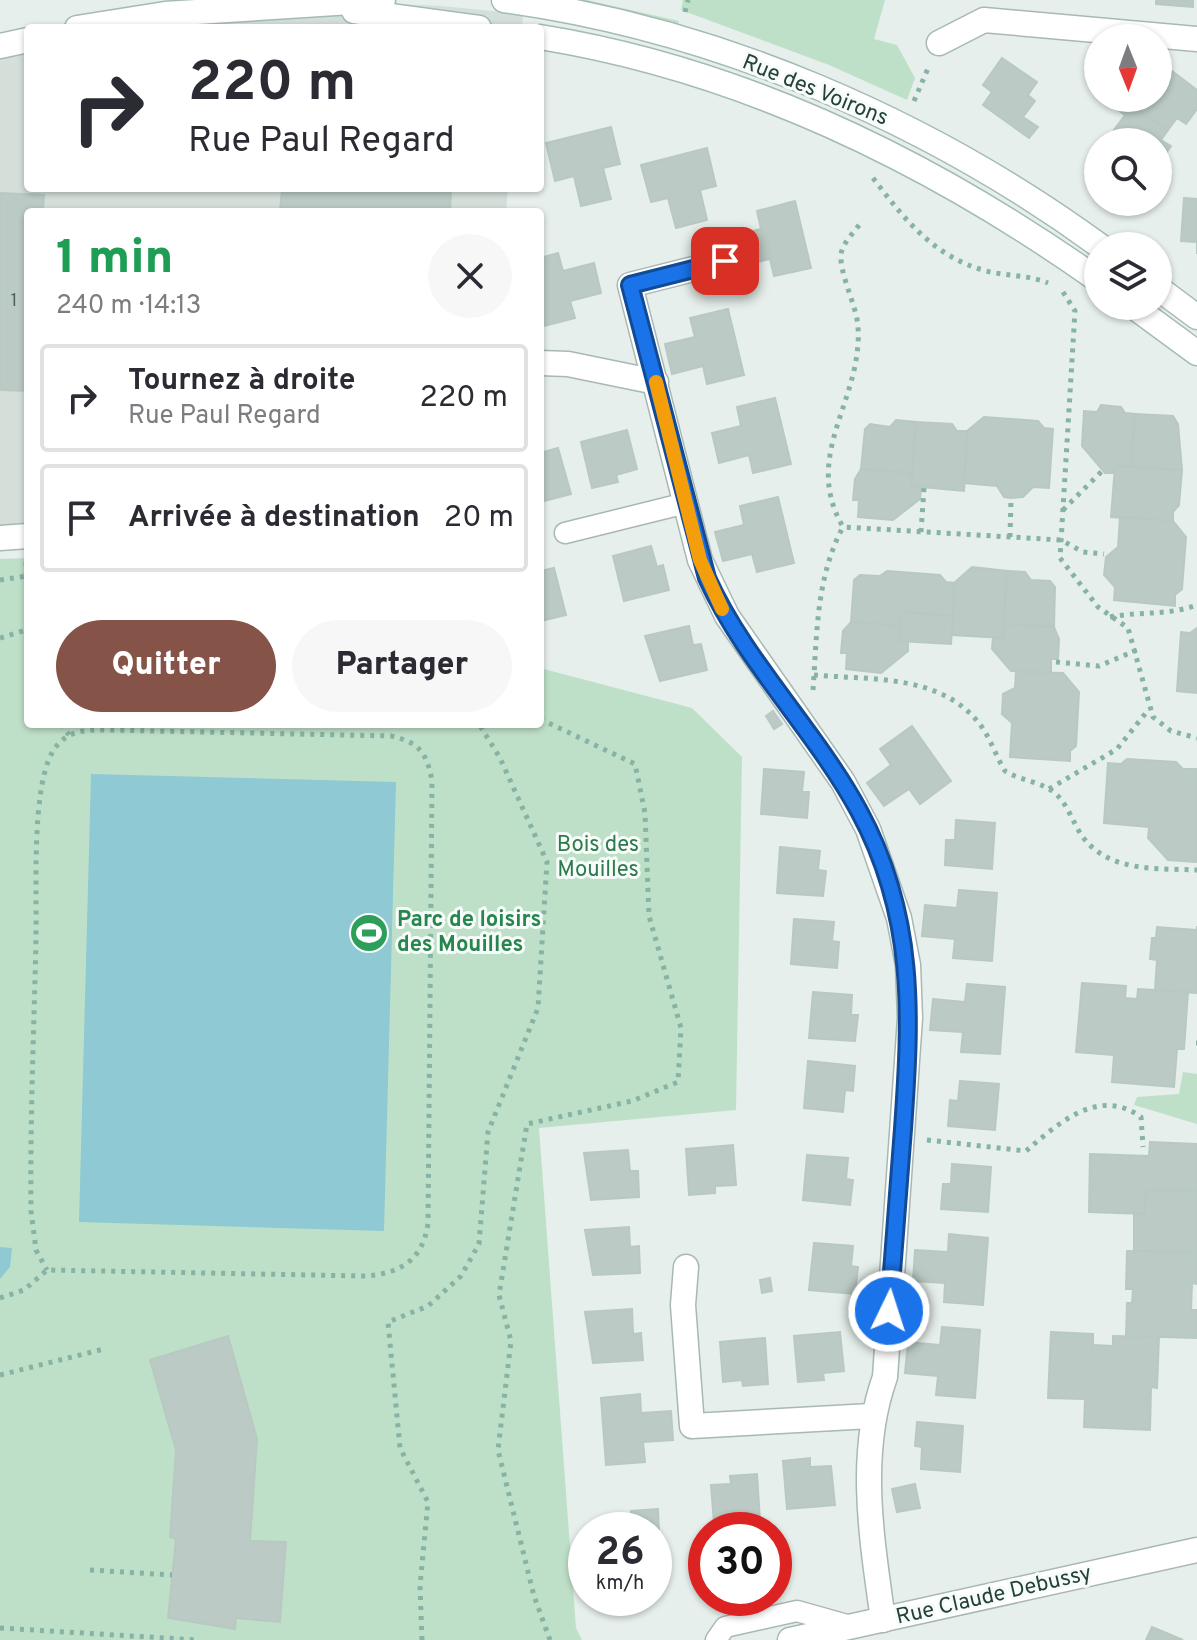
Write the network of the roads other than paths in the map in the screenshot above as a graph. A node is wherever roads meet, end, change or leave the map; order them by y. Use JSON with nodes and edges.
{"nodes":[{"id":1,"x":383,"y":0,"type":"edge"},
{"id":2,"x":504,"y":0,"type":"edge"},
{"id":3,"x":320,"y":6,"type":"junction"},
{"id":4,"x":102,"y":24,"type":"edge"},
{"id":5,"x":450,"y":24,"type":"edge"},
{"id":6,"x":544,"y":38,"type":"edge"},
{"id":7,"x":1197,"y":39,"type":"edge"},
{"id":8,"x":24,"y":41,"type":"edge"},
{"id":9,"x":939,"y":43,"type":"road end"},
{"id":10,"x":0,"y":46,"type":"edge"},
{"id":11,"x":1084,"y":236,"type":"edge"},
{"id":12,"x":725,"y":261,"type":"dead end"},
{"id":13,"x":1084,"y":271,"type":"edge"},
{"id":14,"x":1172,"y":298,"type":"edge"},
{"id":15,"x":1197,"y":317,"type":"edge"},
{"id":16,"x":1152,"y":320,"type":"edge"},
{"id":17,"x":1197,"y":353,"type":"edge"},
{"id":18,"x":544,"y":363,"type":"edge"},
{"id":19,"x":656,"y":382,"type":"junction"},
{"id":20,"x":686,"y":503,"type":"junction"},
{"id":21,"x":565,"y":533,"type":"dead end"},
{"id":22,"x":686,"y":1267,"type":"dead end"},
{"id":23,"x":871,"y":1416,"type":"junction"},
{"id":24,"x":1197,"y":1550,"type":"edge"},
{"id":25,"x":883,"y":1620,"type":"junction"},
{"id":26,"x":854,"y":1627,"type":"junction"},
{"id":27,"x":716,"y":1640,"type":"edge"},
{"id":28,"x":790,"y":1640,"type":"edge"}],
"edges":[{"from":1,"to":3,"type":"street"},
{"from":2,"to":11,"type":"street","name":"Rue des Voirons"},
{"from":3,"to":4,"type":"street"},
{"from":3,"to":5,"type":"street"},
{"from":6,"to":13,"type":"street","name":"Rue des Voirons"},
{"from":7,"to":9,"type":"street"},
{"from":8,"to":10,"type":"street"},
{"from":12,"to":19,"type":"street"},
{"from":14,"to":15,"type":"street"},
{"from":16,"to":17,"type":"street"},
{"from":18,"to":19,"type":"street"},
{"from":19,"to":20,"type":"street"},
{"from":20,"to":21,"type":"lane"},
{"from":20,"to":23,"type":"street"},
{"from":22,"to":23,"type":"street"},
{"from":23,"to":25,"type":"street"},
{"from":24,"to":25,"type":"street","name":"Rue Claude Debussy"},
{"from":25,"to":26,"type":"street","name":"Rue Claude Debussy"},
{"from":26,"to":27,"type":"lane"},
{"from":26,"to":28,"type":"street","name":"Rue Claude Debussy"}]}
